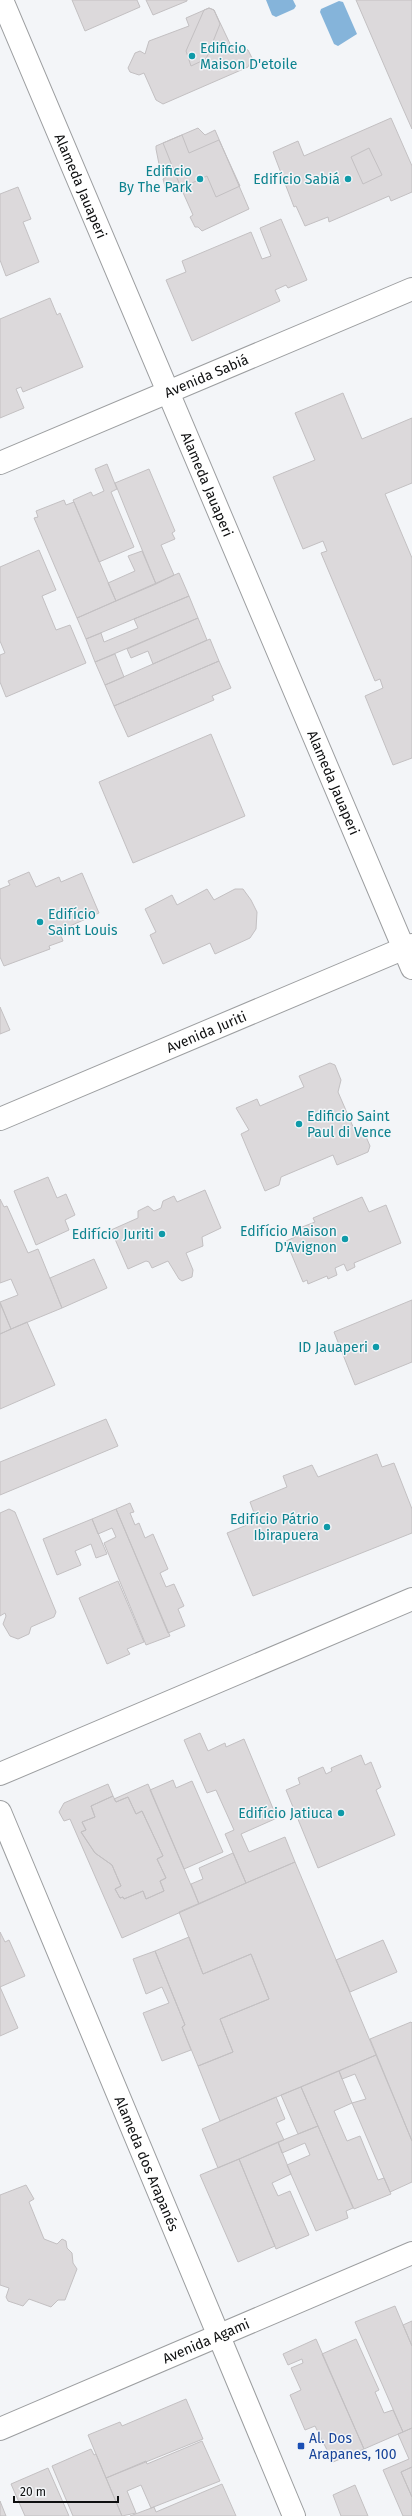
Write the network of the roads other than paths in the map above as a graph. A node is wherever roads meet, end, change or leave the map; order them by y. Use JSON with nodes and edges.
{"nodes":[{"id":1,"x":2,"y":0,"type":"edge"},
{"id":2,"x":412,"y":289,"type":"edge"},
{"id":3,"x":168,"y":391,"type":"junction"},
{"id":4,"x":0,"y":463,"type":"edge"},
{"id":5,"x":408,"y":946,"type":"edge"},
{"id":6,"x":412,"y":968,"type":"edge"},
{"id":7,"x":0,"y":1119,"type":"edge"},
{"id":8,"x":412,"y":1599,"type":"edge"},
{"id":9,"x":0,"y":1774,"type":"edge"},
{"id":10,"x":0,"y":1812,"type":"edge"},
{"id":11,"x":412,"y":2253,"type":"edge"},
{"id":12,"x":220,"y":2335,"type":"junction"},
{"id":13,"x":0,"y":2429,"type":"edge"},
{"id":14,"x":294,"y":2516,"type":"edge"}],
"edges":[{"from":1,"to":3,"type":"street","name":"Alameda Jauaperi"},
{"from":2,"to":3,"type":"street","name":"Avenida Sabiá"},
{"from":3,"to":4,"type":"street","name":"Avenida Sabiá"},
{"from":3,"to":5,"type":"street","name":"Alameda Jauaperi"},
{"from":5,"to":6,"type":"street","name":"Alameda Jauaperi"},
{"from":5,"to":7,"type":"street","name":"Avenida Juriti"},
{"from":8,"to":9,"type":"street"},
{"from":10,"to":12,"type":"street","name":"Alameda dos Arapanés"},
{"from":11,"to":12,"type":"street","name":"Avenida Agami"},
{"from":12,"to":13,"type":"street","name":"Avenida Agami"},
{"from":12,"to":14,"type":"street","name":"Alameda dos Arapanés"}]}
